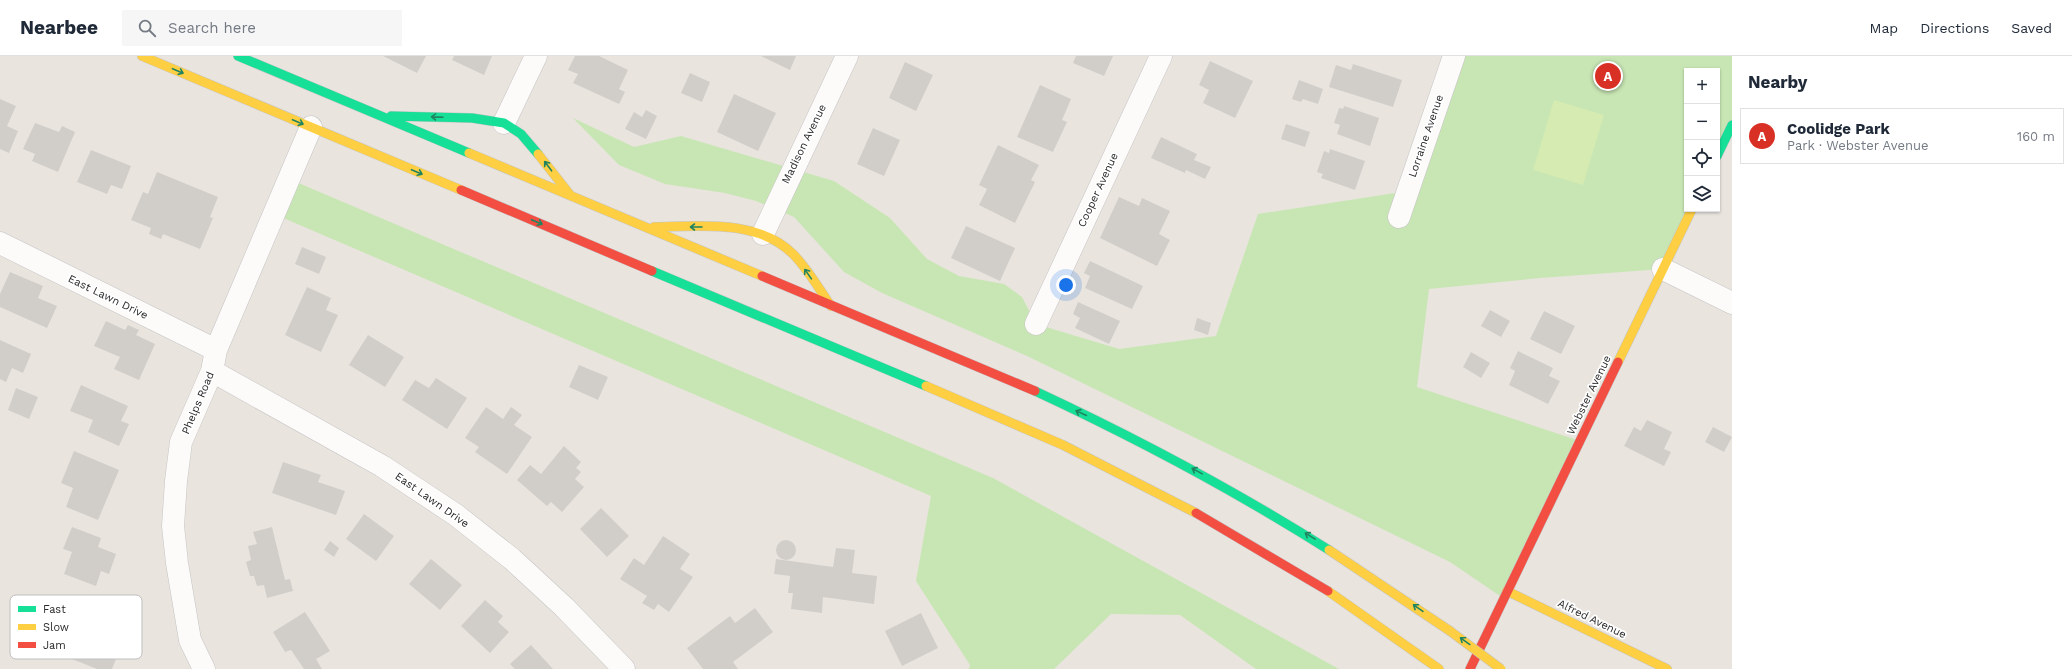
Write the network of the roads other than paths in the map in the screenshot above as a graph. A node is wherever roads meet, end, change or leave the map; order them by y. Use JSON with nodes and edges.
{"nodes":[{"id":1,"x":142,"y":56,"type":"edge"},
{"id":2,"x":238,"y":56,"type":"edge"},
{"id":3,"x":536,"y":56,"type":"edge"},
{"id":4,"x":847,"y":56,"type":"edge"},
{"id":5,"x":1161,"y":56,"type":"edge"},
{"id":6,"x":1454,"y":56,"type":"edge"},
{"id":7,"x":378,"y":116,"type":"junction"},
{"id":8,"x":504,"y":123,"type":"junction"},
{"id":9,"x":1732,"y":125,"type":"edge"},
{"id":10,"x":311,"y":128,"type":"junction"},
{"id":11,"x":1720,"y":150,"type":"edge"},
{"id":12,"x":572,"y":197,"type":"junction"},
{"id":13,"x":1691,"y":212,"type":"edge"},
{"id":14,"x":1399,"y":217,"type":"dead end"},
{"id":15,"x":643,"y":227,"type":"junction"},
{"id":16,"x":763,"y":234,"type":"junction"},
{"id":17,"x":0,"y":243,"type":"edge"},
{"id":18,"x":1663,"y":269,"type":"junction"},
{"id":19,"x":1732,"y":303,"type":"edge"},
{"id":20,"x":831,"y":306,"type":"junction"},
{"id":21,"x":1036,"y":324,"type":"dead end"},
{"id":22,"x":216,"y":350,"type":"junction"},
{"id":23,"x":212,"y":371,"type":"junction"},
{"id":24,"x":1506,"y":591,"type":"junction"},
{"id":25,"x":204,"y":669,"type":"edge"},
{"id":26,"x":624,"y":669,"type":"edge"},
{"id":27,"x":1439,"y":669,"type":"edge"},
{"id":28,"x":1470,"y":669,"type":"edge"},
{"id":29,"x":1501,"y":669,"type":"edge"},
{"id":30,"x":1667,"y":669,"type":"edge"}],
"edges":[{"from":1,"to":10,"type":"main road","one_way":true},
{"from":2,"to":7,"type":"main road"},
{"from":3,"to":8,"type":"street"},
{"from":4,"to":16,"type":"street","name":"Madison Avenue"},
{"from":5,"to":21,"type":"street","name":"Cooper Avenue"},
{"from":6,"to":14,"type":"street","name":"Lorraine Avenue"},
{"from":8,"to":7,"type":"main road","one_way":true},
{"from":7,"to":12,"type":"main road"},
{"from":12,"to":8,"type":"main road","one_way":true},
{"from":9,"to":11,"type":"main road"},
{"from":10,"to":22,"type":"street","name":"Phelps Road"},
{"from":10,"to":27,"type":"main road","one_way":true},
{"from":12,"to":15,"type":"main road"},
{"from":13,"to":18,"type":"main road","name":"Webster Avenue"},
{"from":16,"to":15,"type":"main road","one_way":true},
{"from":15,"to":20,"type":"main road"},
{"from":20,"to":16,"type":"main road","one_way":true},
{"from":17,"to":22,"type":"street","name":"East Lawn Drive"},
{"from":18,"to":19,"type":"street"},
{"from":18,"to":24,"type":"main road","name":"Webster Avenue"},
{"from":29,"to":20,"type":"main road","one_way":true,"bridge":true},
{"from":22,"to":23,"type":"street","name":"Phelps Road"},
{"from":23,"to":25,"type":"street","name":"Phelps Road"},
{"from":23,"to":26,"type":"street","name":"East Lawn Drive"},
{"from":24,"to":28,"type":"main road","name":"Webster Avenue"},
{"from":24,"to":30,"type":"main road","name":"Alfred Avenue"}]}
